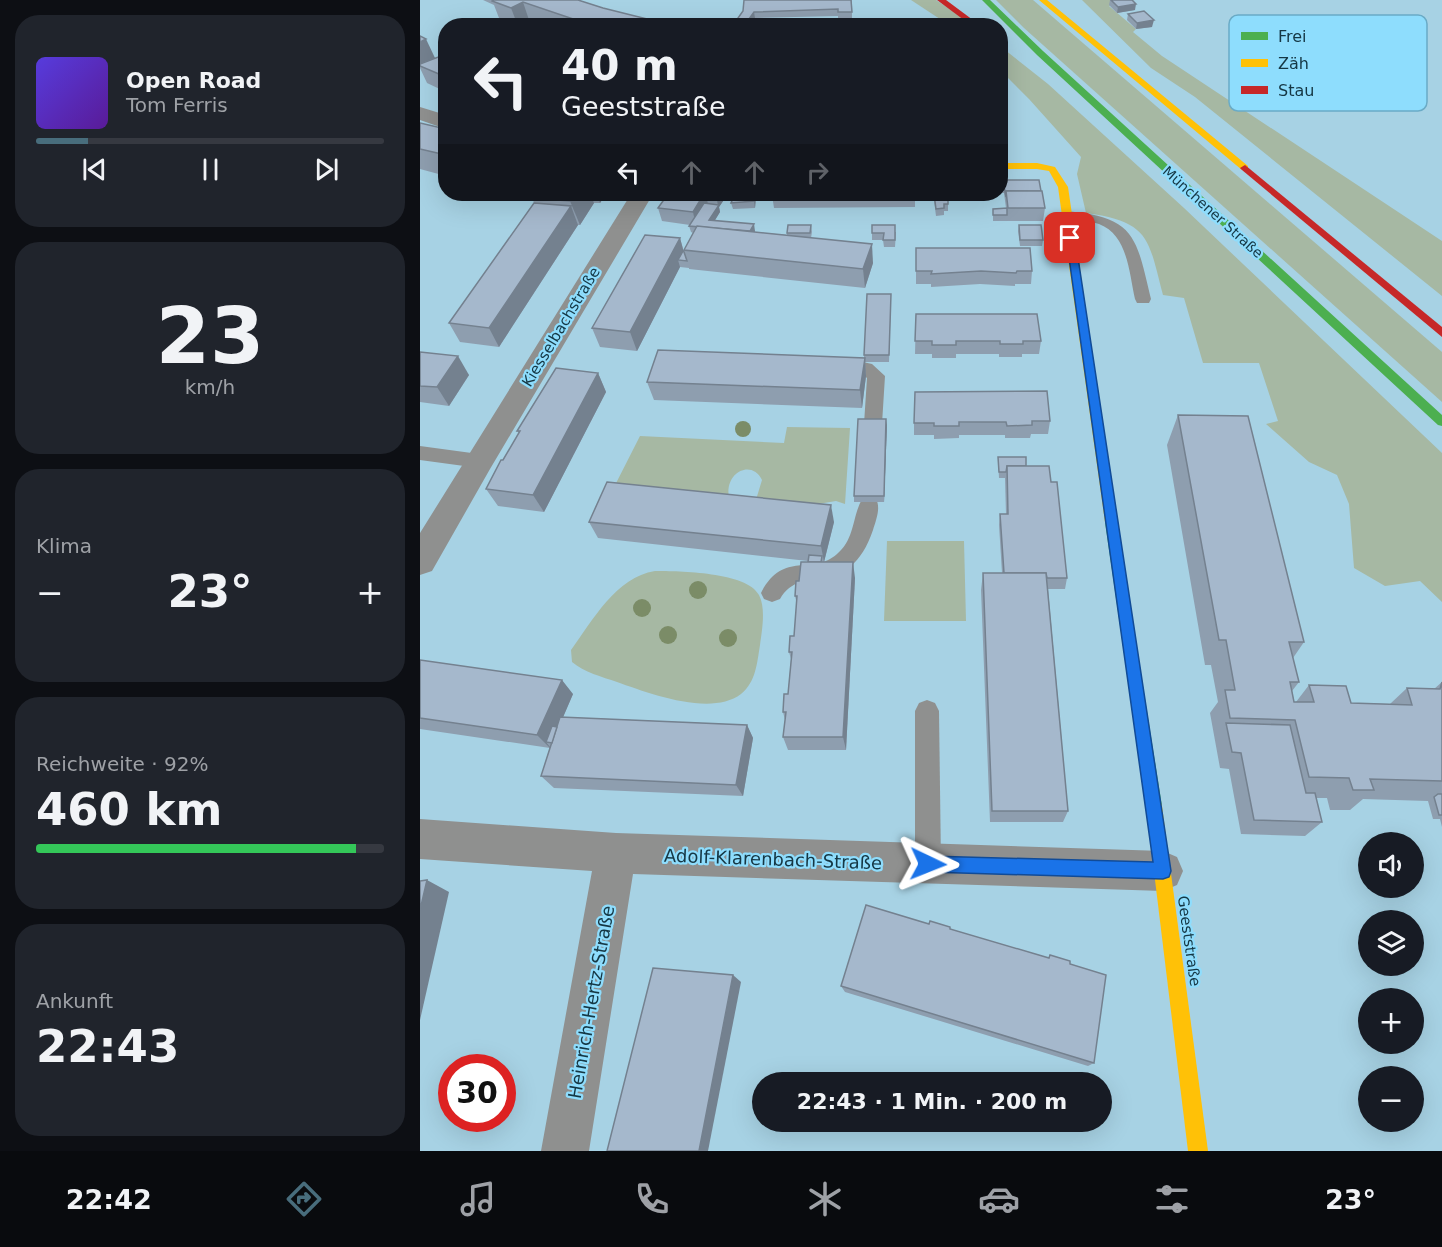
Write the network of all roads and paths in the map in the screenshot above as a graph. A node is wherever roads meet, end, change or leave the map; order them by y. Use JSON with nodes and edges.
{"nodes":[{"id":1,"x":941,"y":0,"type":"edge"},
{"id":2,"x":986,"y":0,"type":"edge"},
{"id":3,"x":1043,"y":0,"type":"edge"},
{"id":4,"x":967,"y":18,"type":"edge"},
{"id":5,"x":1005,"y":18,"type":"edge"},
{"id":6,"x":1008,"y":21,"type":"edge"},
{"id":7,"x":1094,"y":25,"type":"dead end"},
{"id":8,"x":1039,"y":71,"type":"dead end"},
{"id":9,"x":1142,"y":83,"type":"junction"},
{"id":10,"x":420,"y":113,"type":"edge"},
{"id":11,"x":438,"y":120,"type":"edge"},
{"id":12,"x":1125,"y":150,"type":"dead end"},
{"id":13,"x":1008,"y":166,"type":"edge"},
{"id":14,"x":1158,"y":182,"type":"dead end"},
{"id":15,"x":638,"y":201,"type":"edge"},
{"id":16,"x":1066,"y":215,"type":"junction"},
{"id":17,"x":1215,"y":215,"type":"junction"},
{"id":18,"x":1143,"y":298,"type":"dead end"},
{"id":19,"x":1442,"y":333,"type":"edge"},
{"id":20,"x":840,"y":363,"type":"edge"},
{"id":21,"x":1442,"y":422,"type":"edge"},
{"id":22,"x":873,"y":424,"type":"edge"},
{"id":23,"x":420,"y":453,"type":"edge"},
{"id":24,"x":479,"y":461,"type":"junction"},
{"id":25,"x":869,"y":504,"type":"edge"},
{"id":26,"x":420,"y":562,"type":"edge"},
{"id":27,"x":772,"y":593,"type":"dead end"},
{"id":28,"x":927,"y":711,"type":"dead end"},
{"id":29,"x":420,"y":839,"type":"edge"},
{"id":30,"x":616,"y":853,"type":"junction"},
{"id":31,"x":928,"y":864,"type":"junction"},
{"id":32,"x":1163,"y":871,"type":"junction"},
{"id":33,"x":565,"y":1151,"type":"edge"},
{"id":34,"x":1198,"y":1151,"type":"edge"}],
"edges":[{"from":1,"to":4,"type":"main road"},
{"from":2,"to":5,"type":"main road","name":"Münchener Straße"},
{"from":3,"to":9,"type":"main road"},
{"from":6,"to":17,"type":"main road","name":"Münchener Straße"},
{"from":7,"to":9,"type":"main road"},
{"from":8,"to":12,"type":"main road"},
{"from":9,"to":19,"type":"main road"},
{"from":10,"to":11,"type":"street"},
{"from":13,"to":16,"type":"main road","name":"Geeststraße"},
{"from":14,"to":17,"type":"main road"},
{"from":15,"to":24,"type":"street","name":"Kiesselbachstraße"},
{"from":16,"to":18,"type":"lane"},
{"from":16,"to":32,"type":"main road","name":"Geeststraße"},
{"from":17,"to":21,"type":"main road","name":"Münchener Straße"},
{"from":20,"to":22,"type":"lane"},
{"from":23,"to":24,"type":"lane"},
{"from":24,"to":26,"type":"street","name":"Kiesselbachstraße"},
{"from":25,"to":27,"type":"lane"},
{"from":28,"to":31,"type":"lane"},
{"from":29,"to":30,"type":"street","name":"Adolf-Klarenbach-Straße"},
{"from":30,"to":31,"type":"street","name":"Adolf-Klarenbach-Straße"},
{"from":30,"to":33,"type":"street","name":"Heinrich-Hertz-Straße"},
{"from":31,"to":32,"type":"street","name":"Adolf-Klarenbach-Straße"},
{"from":32,"to":34,"type":"main road","name":"Geeststraße"}]}
